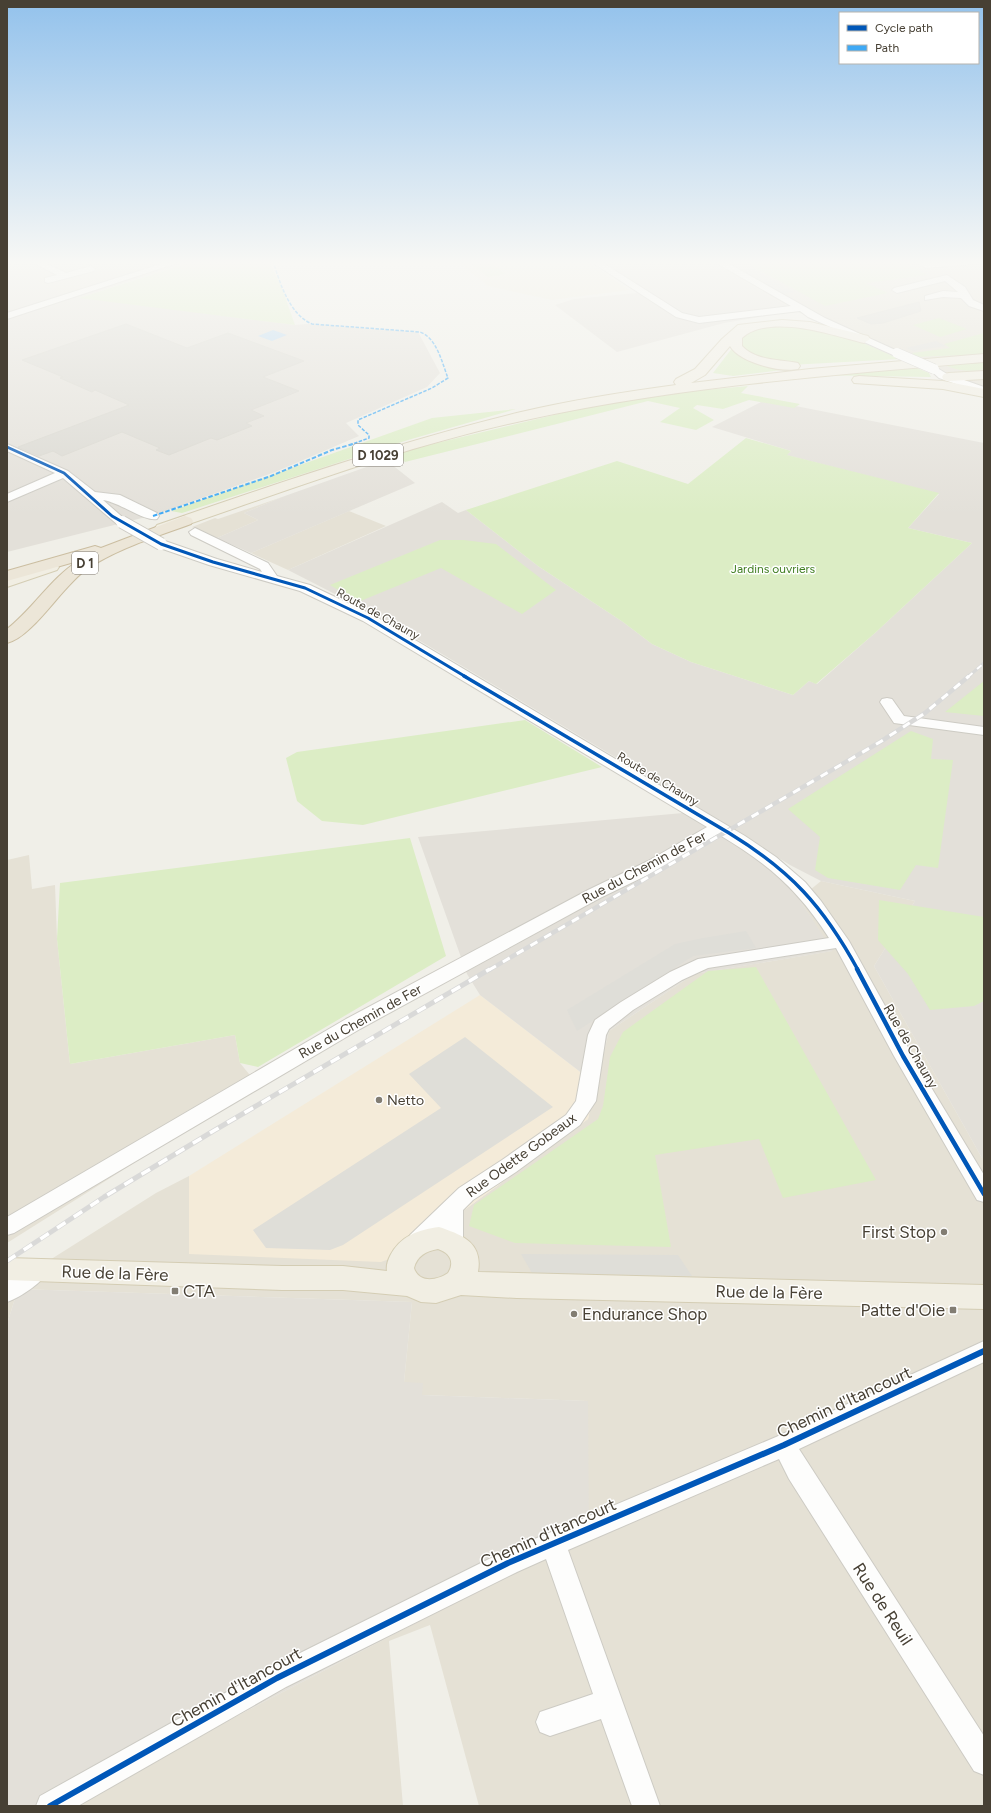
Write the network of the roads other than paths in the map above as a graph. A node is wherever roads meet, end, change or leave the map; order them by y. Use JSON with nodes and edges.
{"nodes":[{"id":1,"x":725,"y":346,"type":"edge"},
{"id":2,"x":737,"y":346,"type":"edge"},
{"id":3,"x":880,"y":346,"type":"edge"},
{"id":4,"x":984,"y":354,"type":"edge"},
{"id":5,"x":984,"y":358,"type":"edge"},
{"id":6,"x":944,"y":374,"type":"junction"},
{"id":7,"x":984,"y":375,"type":"edge"},
{"id":8,"x":874,"y":380,"type":"junction"},
{"id":9,"x":688,"y":386,"type":"junction"},
{"id":10,"x":984,"y":387,"type":"edge"},
{"id":11,"x":984,"y":392,"type":"edge"},
{"id":12,"x":625,"y":396,"type":"junction"},
{"id":13,"x":7,"y":447,"type":"edge"},
{"id":14,"x":64,"y":473,"type":"junction"},
{"id":15,"x":89,"y":495,"type":"junction"},
{"id":16,"x":7,"y":498,"type":"edge"},
{"id":17,"x":153,"y":516,"type":"dead end"},
{"id":18,"x":190,"y":527,"type":"junction"},
{"id":19,"x":111,"y":546,"type":"junction"},
{"id":20,"x":7,"y":576,"type":"edge"},
{"id":21,"x":273,"y":578,"type":"junction"},
{"id":22,"x":7,"y":582,"type":"edge"},
{"id":23,"x":7,"y":638,"type":"edge"},
{"id":24,"x":887,"y":702,"type":"dead end"},
{"id":25,"x":984,"y":731,"type":"edge"},
{"id":26,"x":723,"y":829,"type":"junction"},
{"id":27,"x":840,"y":942,"type":"junction"},
{"id":28,"x":984,"y":1194,"type":"edge"},
{"id":29,"x":453,"y":1207,"type":"junction"},
{"id":30,"x":7,"y":1227,"type":"edge"},
{"id":31,"x":418,"y":1241,"type":"junction"},
{"id":32,"x":458,"y":1262,"type":"junction"},
{"id":33,"x":7,"y":1269,"type":"edge"},
{"id":34,"x":38,"y":1270,"type":"junction"},
{"id":35,"x":406,"y":1274,"type":"junction"},
{"id":36,"x":7,"y":1292,"type":"edge"},
{"id":37,"x":984,"y":1297,"type":"edge"},
{"id":38,"x":984,"y":1351,"type":"edge"},
{"id":39,"x":784,"y":1444,"type":"junction"},
{"id":40,"x":552,"y":1544,"type":"junction"},
{"id":41,"x":610,"y":1702,"type":"junction"},
{"id":42,"x":550,"y":1722,"type":"dead end"},
{"id":43,"x":984,"y":1761,"type":"edge"},
{"id":44,"x":50,"y":1806,"type":"edge"},
{"id":45,"x":646,"y":1806,"type":"edge"}],
"edges":[{"from":1,"to":12,"type":"main road"},
{"from":2,"to":4,"type":"main road"},
{"from":3,"to":6,"type":"street","bridge":true},
{"from":5,"to":9,"type":"main road","number":"D 1029"},
{"from":6,"to":7,"type":"main road"},
{"from":6,"to":8,"type":"main road"},
{"from":6,"to":10,"type":"street"},
{"from":6,"to":11,"type":"street"},
{"from":8,"to":9,"type":"main road"},
{"from":8,"to":11,"type":"main road"},
{"from":9,"to":12,"type":"main road","number":"D 1029"},
{"from":12,"to":18,"type":"main road","number":"D 1029"},
{"from":13,"to":14,"type":"street","name":"Route de Chauny"},
{"from":14,"to":15,"type":"street","name":"Route de Chauny"},
{"from":14,"to":16,"type":"street"},
{"from":15,"to":17,"type":"street"},
{"from":15,"to":21,"type":"street","name":"Route de Chauny","bridge":true},
{"from":18,"to":19,"type":"main road","number":"D 1029"},
{"from":18,"to":21,"type":"street"},
{"from":18,"to":23,"type":"highway","number":"D 1"},
{"from":19,"to":20,"type":"highway","number":"D 1"},
{"from":19,"to":22,"type":"main road","number":"D 1029"},
{"from":21,"to":26,"type":"street","name":"Route de Chauny"},
{"from":24,"to":25,"type":"street"},
{"from":26,"to":27,"type":"street","name":"Rue de Chauny"},
{"from":26,"to":30,"type":"street","name":"Rue du Chemin de Fer"},
{"from":27,"to":28,"type":"street","name":"Rue de Chauny"},
{"from":27,"to":29,"type":"street","name":"Rue Odette Gobeaux"},
{"from":29,"to":31,"type":"street","name":"Rue Odette Gobeaux"},
{"from":29,"to":32,"type":"street","name":"Rue Odette Gobeaux"},
{"from":31,"to":32,"type":"main road"},
{"from":31,"to":35,"type":"main road"},
{"from":32,"to":35,"type":"main road"},
{"from":32,"to":37,"type":"main road","name":"Rue de la Fère"},
{"from":33,"to":34,"type":"main road","name":"Rue de la Fère"},
{"from":34,"to":35,"type":"main road","name":"Rue de la Fère"},
{"from":34,"to":36,"type":"street"},
{"from":38,"to":39,"type":"street","name":"Chemin d'Itancourt"},
{"from":39,"to":40,"type":"street","name":"Chemin d'Itancourt"},
{"from":39,"to":43,"type":"street","name":"Rue de Reuil"},
{"from":40,"to":41,"type":"street"},
{"from":40,"to":44,"type":"street","name":"Chemin d'Itancourt"},
{"from":41,"to":42,"type":"street"},
{"from":41,"to":45,"type":"street"}]}
